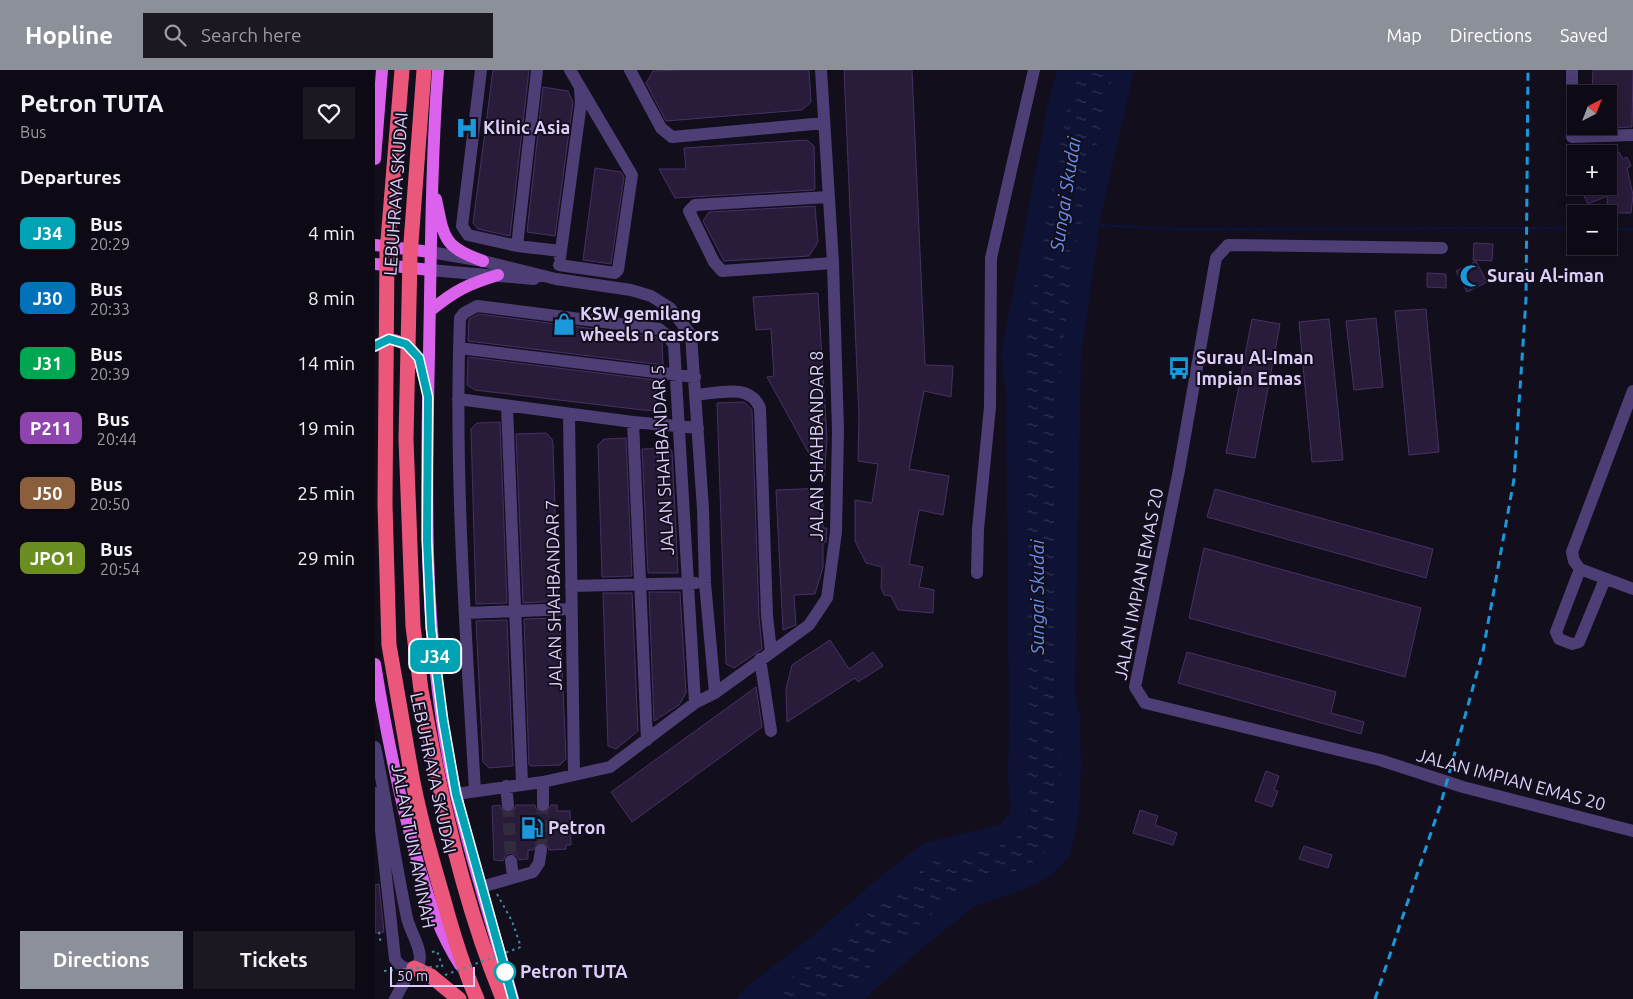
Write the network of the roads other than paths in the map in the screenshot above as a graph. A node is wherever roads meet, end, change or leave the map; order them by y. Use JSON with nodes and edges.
{"nodes":[{"id":1,"x":402,"y":70,"type":"edge"},
{"id":2,"x":423,"y":70,"type":"edge"},
{"id":3,"x":438,"y":70,"type":"edge"},
{"id":4,"x":481,"y":70,"type":"edge"},
{"id":5,"x":537,"y":70,"type":"edge"},
{"id":6,"x":570,"y":70,"type":"edge"},
{"id":7,"x":630,"y":70,"type":"edge"},
{"id":8,"x":821,"y":70,"type":"edge"},
{"id":9,"x":1034,"y":70,"type":"edge"},
{"id":10,"x":1573,"y":70,"type":"edge"},
{"id":11,"x":380,"y":73,"type":"edge"},
{"id":12,"x":580,"y":87,"type":"junction"},
{"id":13,"x":823,"y":123,"type":"junction"},
{"id":14,"x":1633,"y":135,"type":"edge"},
{"id":15,"x":375,"y":159,"type":"edge"},
{"id":16,"x":431,"y":172,"type":"junction"},
{"id":17,"x":828,"y":197,"type":"junction"},
{"id":18,"x":375,"y":245,"type":"edge"},
{"id":19,"x":517,"y":246,"type":"junction"},
{"id":20,"x":1442,"y":248,"type":"dead end"},
{"id":21,"x":561,"y":251,"type":"junction"},
{"id":22,"x":430,"y":252,"type":"junction"},
{"id":23,"x":483,"y":260,"type":"junction"},
{"id":24,"x":833,"y":263,"type":"junction"},
{"id":25,"x":375,"y":264,"type":"edge"},
{"id":26,"x":559,"y":265,"type":"junction"},
{"id":27,"x":430,"y":270,"type":"junction"},
{"id":28,"x":498,"y":276,"type":"junction"},
{"id":29,"x":556,"y":279,"type":"junction"},
{"id":30,"x":430,"y":311,"type":"junction"},
{"id":31,"x":375,"y":346,"type":"edge"},
{"id":32,"x":459,"y":348,"type":"junction"},
{"id":33,"x":675,"y":375,"type":"junction"},
{"id":34,"x":695,"y":377,"type":"junction"},
{"id":35,"x":1633,"y":391,"type":"edge"},
{"id":36,"x":696,"y":396,"type":"junction"},
{"id":37,"x":428,"y":397,"type":"junction"},
{"id":38,"x":458,"y":399,"type":"junction"},
{"id":39,"x":507,"y":406,"type":"junction"},
{"id":40,"x":569,"y":414,"type":"junction"},
{"id":41,"x":633,"y":422,"type":"junction"},
{"id":42,"x":1627,"y":422,"type":"edge"},
{"id":43,"x":679,"y":427,"type":"junction"},
{"id":44,"x":698,"y":428,"type":"junction"},
{"id":45,"x":1580,"y":569,"type":"junction"},
{"id":46,"x":977,"y":573,"type":"dead end"},
{"id":47,"x":1605,"y":579,"type":"junction"},
{"id":48,"x":705,"y":583,"type":"junction"},
{"id":49,"x":641,"y":584,"type":"junction"},
{"id":50,"x":687,"y":584,"type":"junction"},
{"id":51,"x":571,"y":586,"type":"junction"},
{"id":52,"x":1633,"y":589,"type":"edge"},
{"id":53,"x":515,"y":610,"type":"junction"},
{"id":54,"x":571,"y":610,"type":"junction"},
{"id":55,"x":465,"y":613,"type":"junction"},
{"id":56,"x":765,"y":656,"type":"junction"},
{"id":57,"x":375,"y":664,"type":"edge"},
{"id":58,"x":715,"y":693,"type":"junction"},
{"id":59,"x":695,"y":703,"type":"junction"},
{"id":60,"x":375,"y":717,"type":"edge"},
{"id":61,"x":385,"y":729,"type":"junction"},
{"id":62,"x":771,"y":731,"type":"dead end"},
{"id":63,"x":647,"y":740,"type":"junction"},
{"id":64,"x":375,"y":747,"type":"edge"},
{"id":65,"x":574,"y":775,"type":"junction"},
{"id":66,"x":543,"y":782,"type":"junction"},
{"id":67,"x":522,"y":783,"type":"junction"},
{"id":68,"x":506,"y":786,"type":"junction"},
{"id":69,"x":475,"y":791,"type":"junction"},
{"id":70,"x":375,"y":793,"type":"edge"},
{"id":71,"x":456,"y":794,"type":"junction"},
{"id":72,"x":508,"y":805,"type":"tunnel mouth"},
{"id":73,"x":543,"y":805,"type":"tunnel mouth"},
{"id":74,"x":383,"y":830,"type":"edge"},
{"id":75,"x":1633,"y":831,"type":"edge"},
{"id":76,"x":541,"y":850,"type":"tunnel mouth"},
{"id":77,"x":511,"y":861,"type":"tunnel mouth"},
{"id":78,"x":513,"y":877,"type":"junction"},
{"id":79,"x":486,"y":885,"type":"junction"},
{"id":80,"x":415,"y":942,"type":"junction"},
{"id":81,"x":389,"y":946,"type":"junction"},
{"id":82,"x":399,"y":964,"type":"junction"},
{"id":83,"x":413,"y":968,"type":"junction"},
{"id":84,"x":468,"y":978,"type":"junction"},
{"id":85,"x":396,"y":996,"type":"edge"},
{"id":86,"x":459,"y":999,"type":"edge"},
{"id":87,"x":477,"y":999,"type":"edge"},
{"id":88,"x":503,"y":999,"type":"edge"},
{"id":89,"x":513,"y":999,"type":"edge"}],
"edges":[{"from":1,"to":84,"type":"highway","name":"LEBUHRAYA SKUDAI","bridge":true},
{"from":2,"to":88,"type":"highway","name":"LEBUHRAYA SKUDAI","bridge":true},
{"from":3,"to":16,"type":"main road"},
{"from":4,"to":19,"type":"street"},
{"from":5,"to":19,"type":"street"},
{"from":6,"to":12,"type":"street"},
{"from":7,"to":13,"type":"street"},
{"from":8,"to":13,"type":"street","name":"JALAN SHAHBANDAR 8"},
{"from":9,"to":46,"type":"street"},
{"from":10,"to":14,"type":"street"},
{"from":11,"to":15,"type":"main road"},
{"from":12,"to":21,"type":"street"},
{"from":12,"to":26,"type":"street"},
{"from":13,"to":17,"type":"street","name":"JALAN SHAHBANDAR 8"},
{"from":16,"to":22,"type":"main road"},
{"from":16,"to":23,"type":"main road"},
{"from":17,"to":24,"type":"street","name":"JALAN SHAHBANDAR 8"},
{"from":17,"to":24,"type":"street"},
{"from":18,"to":22,"type":"main road"},
{"from":19,"to":21,"type":"street"},
{"from":20,"to":75,"type":"street","name":"JALAN IMPIAN EMAS 20"},
{"from":21,"to":26,"type":"street"},
{"from":22,"to":23,"type":"street"},
{"from":22,"to":27,"type":"main road"},
{"from":23,"to":29,"type":"street"},
{"from":24,"to":56,"type":"street","name":"JALAN SHAHBANDAR 8"},
{"from":25,"to":27,"type":"main road"},
{"from":26,"to":29,"type":"street"},
{"from":27,"to":28,"type":"street"},
{"from":27,"to":30,"type":"main road"},
{"from":28,"to":29,"type":"street"},
{"from":28,"to":30,"type":"main road"},
{"from":29,"to":34,"type":"street"},
{"from":30,"to":37,"type":"main road"},
{"from":31,"to":37,"type":"main road"},
{"from":32,"to":33,"type":"street"},
{"from":32,"to":33,"type":"street","name":"JALAN SHAHBANDAR 5"},
{"from":32,"to":38,"type":"street"},
{"from":33,"to":34,"type":"street"},
{"from":33,"to":43,"type":"street","name":"JALAN SHAHBANDAR 5"},
{"from":34,"to":36,"type":"street"},
{"from":35,"to":42,"type":"street"},
{"from":36,"to":44,"type":"street"},
{"from":36,"to":56,"type":"street"},
{"from":37,"to":71,"type":"main road"},
{"from":38,"to":39,"type":"street"},
{"from":38,"to":55,"type":"street"},
{"from":39,"to":40,"type":"street"},
{"from":39,"to":53,"type":"street"},
{"from":40,"to":41,"type":"street"},
{"from":40,"to":51,"type":"street","name":"JALAN SHAHBANDAR 7"},
{"from":41,"to":43,"type":"street"},
{"from":41,"to":49,"type":"street"},
{"from":42,"to":45,"type":"street"},
{"from":43,"to":44,"type":"street"},
{"from":43,"to":50,"type":"street","name":"JALAN SHAHBANDAR 5"},
{"from":44,"to":48,"type":"street"},
{"from":45,"to":47,"type":"street"},
{"from":45,"to":47,"type":"street"},
{"from":47,"to":52,"type":"street"},
{"from":48,"to":50,"type":"street"},
{"from":48,"to":58,"type":"street"},
{"from":49,"to":50,"type":"street"},
{"from":49,"to":51,"type":"street"},
{"from":49,"to":63,"type":"street"},
{"from":50,"to":59,"type":"street","name":"JALAN SHAHBANDAR 5"},
{"from":51,"to":54,"type":"street","name":"JALAN SHAHBANDAR 7"},
{"from":53,"to":54,"type":"street"},
{"from":53,"to":55,"type":"street"},
{"from":53,"to":67,"type":"street"},
{"from":54,"to":65,"type":"street","name":"JALAN SHAHBANDAR 7"},
{"from":55,"to":69,"type":"street"},
{"from":56,"to":58,"type":"street","name":"JALAN SHAHBANDAR 8"},
{"from":56,"to":62,"type":"street"},
{"from":57,"to":61,"type":"main road"},
{"from":58,"to":59,"type":"street","name":"JALAN SHAHBANDAR 8"},
{"from":59,"to":63,"type":"street","name":"JALAN SHAHBANDAR 8"},
{"from":60,"to":61,"type":"main road"},
{"from":61,"to":84,"type":"main road"},
{"from":63,"to":65,"type":"street","name":"JALAN SHAHBANDAR 8"},
{"from":64,"to":74,"type":"street","name":"JALAN TUN AMINAH"},
{"from":65,"to":66,"type":"street","name":"JALAN SHAHBANDAR 8"},
{"from":66,"to":67,"type":"street","name":"JALAN SHAHBANDAR 8"},
{"from":66,"to":73,"type":"street"},
{"from":67,"to":68,"type":"street","name":"JALAN SHAHBANDAR 8"},
{"from":68,"to":69,"type":"street","name":"JALAN SHAHBANDAR 8"},
{"from":68,"to":72,"type":"street"},
{"from":69,"to":71,"type":"street","name":"JALAN SHAHBANDAR 8"},
{"from":70,"to":74,"type":"street","name":"JALAN TUN AMINAH"},
{"from":71,"to":79,"type":"main road"},
{"from":74,"to":80,"type":"street","name":"JALAN TUN AMINAH"},
{"from":74,"to":81,"type":"street","name":"JALAN TUN AMINAH"},
{"from":76,"to":78,"type":"street"},
{"from":77,"to":78,"type":"street"},
{"from":78,"to":79,"type":"street"},
{"from":79,"to":89,"type":"main road"},
{"from":80,"to":81,"type":"street"},
{"from":80,"to":83,"type":"street","name":"JALAN TUN AMINAH"},
{"from":81,"to":82,"type":"street","name":"JALAN TUN AMINAH"},
{"from":82,"to":83,"type":"street"},
{"from":82,"to":85,"type":"street"},
{"from":83,"to":85,"type":"street"},
{"from":83,"to":86,"type":"highway"},
{"from":84,"to":87,"type":"highway","name":"LEBUHRAYA SKUDAI"}]}
